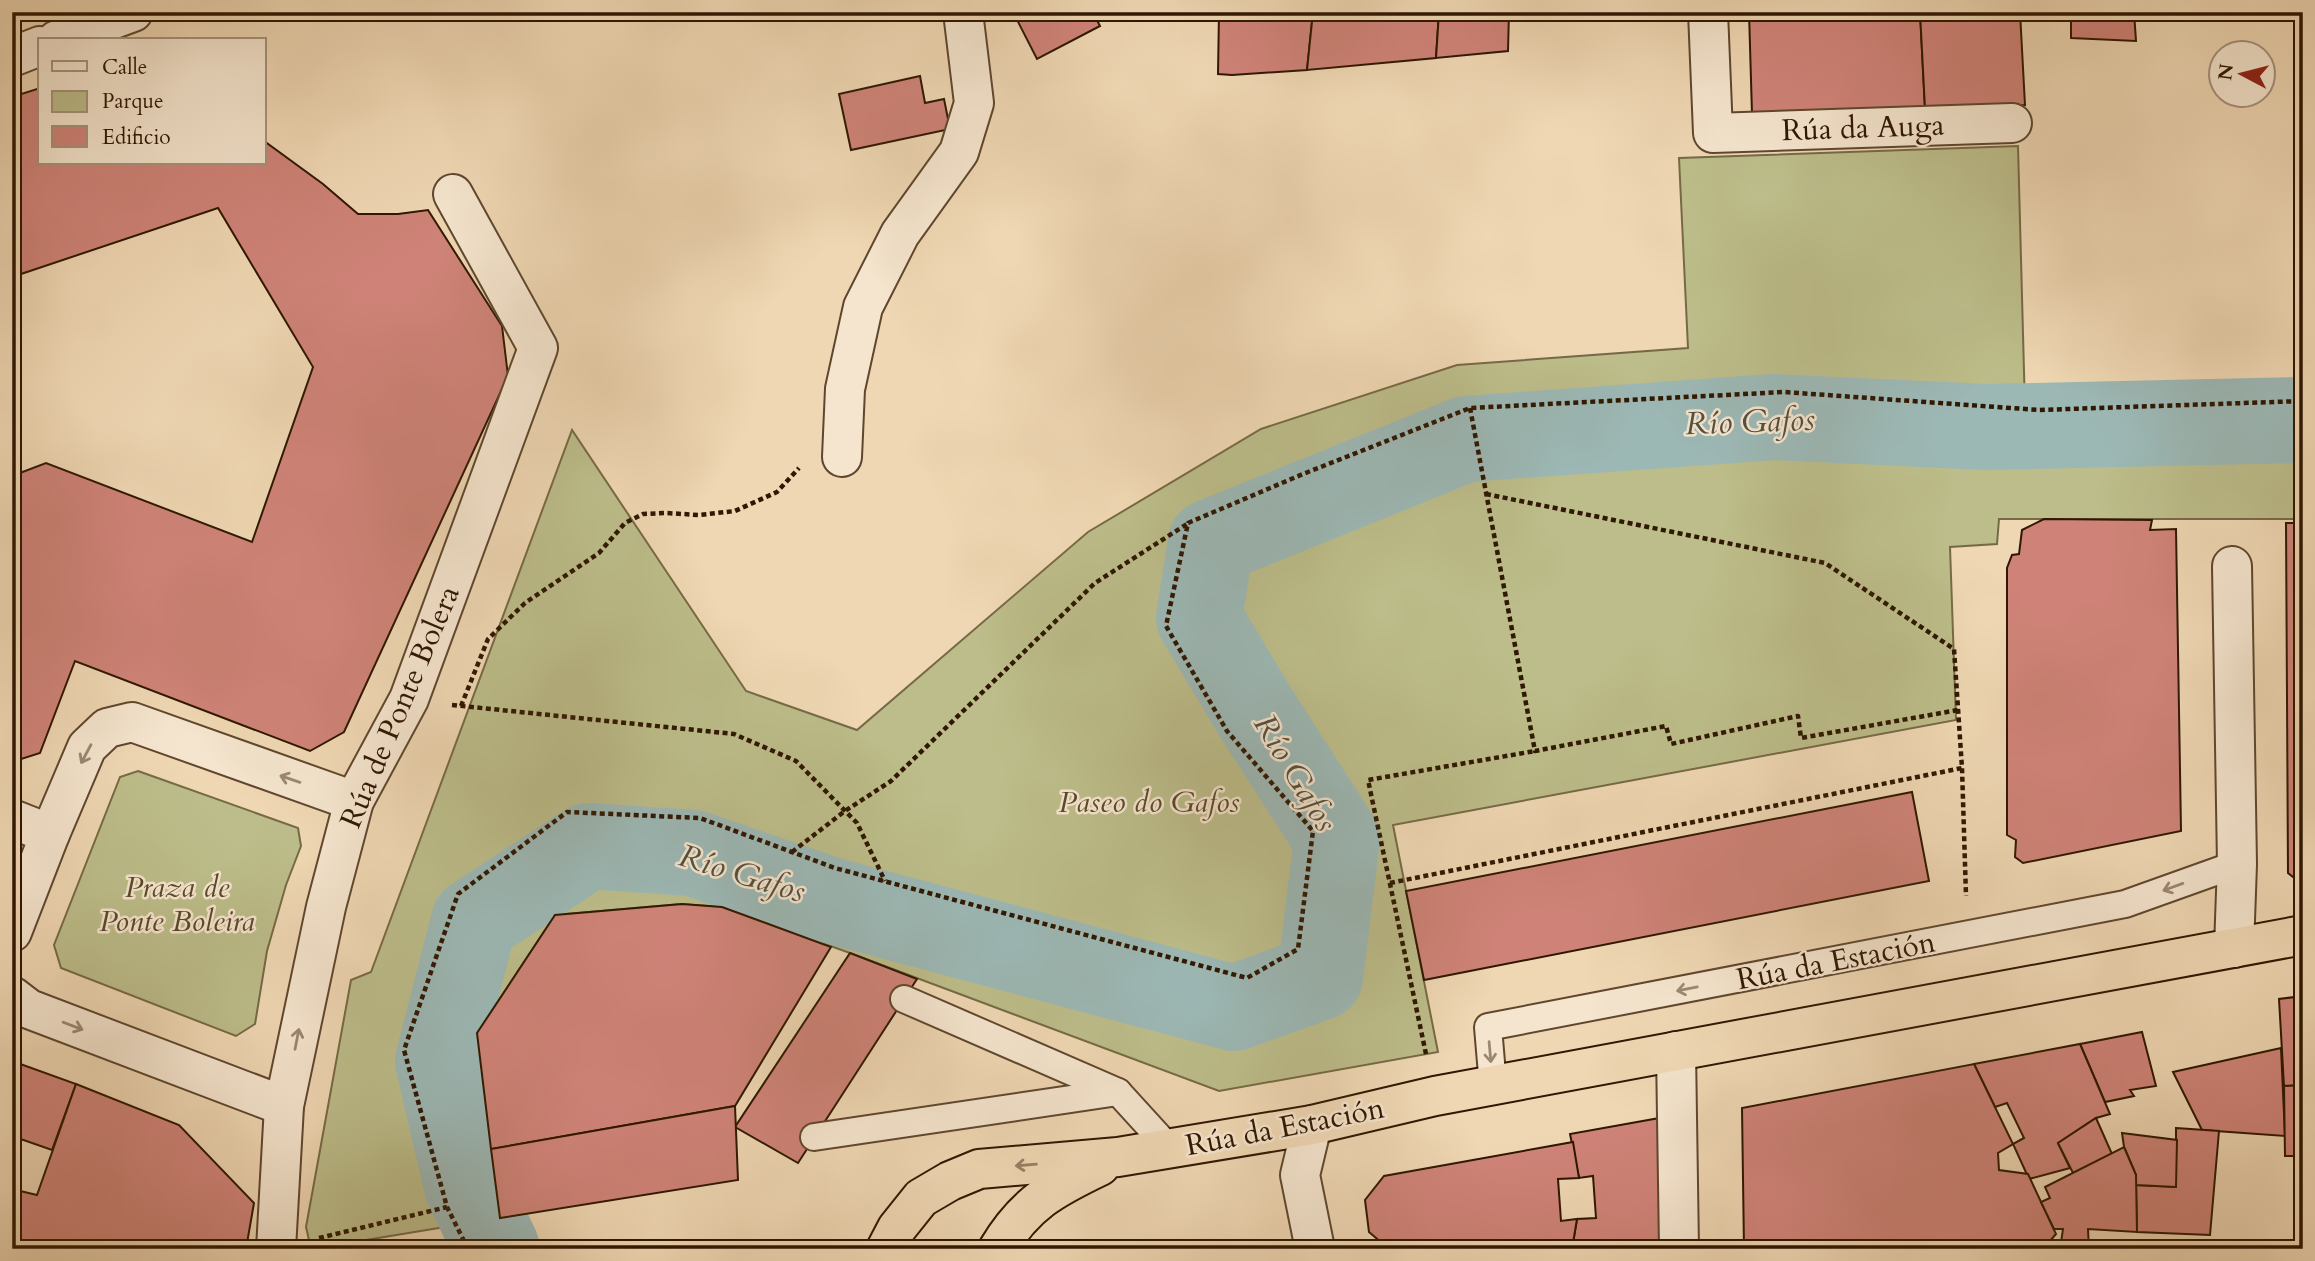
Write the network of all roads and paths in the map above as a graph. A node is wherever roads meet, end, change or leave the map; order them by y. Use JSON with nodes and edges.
{"nodes":[{"id":1,"x":132,"y":12,"type":"edge"},
{"id":2,"x":963,"y":12,"type":"edge"},
{"id":3,"x":1708,"y":12,"type":"edge"},
{"id":4,"x":62,"y":38,"type":"edge"},
{"id":5,"x":38,"y":48,"type":"edge"},
{"id":6,"x":12,"y":57,"type":"edge"},
{"id":7,"x":2012,"y":123,"type":"dead end"},
{"id":8,"x":453,"y":194,"type":"dead end"},
{"id":9,"x":2303,"y":401,"type":"edge"},
{"id":10,"x":1470,"y":408,"type":"junction"},
{"id":11,"x":842,"y":457,"type":"joint"},
{"id":12,"x":1486,"y":494,"type":"junction"},
{"id":13,"x":1188,"y":523,"type":"junction"},
{"id":14,"x":2232,"y":566,"type":"dead end"},
{"id":15,"x":409,"y":699,"type":"junction"},
{"id":16,"x":461,"y":706,"type":"junction"},
{"id":17,"x":1958,"y":710,"type":"junction"},
{"id":18,"x":1535,"y":751,"type":"junction"},
{"id":19,"x":1962,"y":768,"type":"junction"},
{"id":20,"x":354,"y":802,"type":"junction"},
{"id":21,"x":845,"y":811,"type":"junction"},
{"id":22,"x":12,"y":819,"type":"edge"},
{"id":23,"x":50,"y":834,"type":"junction"},
{"id":24,"x":792,"y":852,"type":"junction"},
{"id":25,"x":2237,"y":864,"type":"junction"},
{"id":26,"x":885,"y":882,"type":"junction"},
{"id":27,"x":1390,"y":883,"type":"junction"},
{"id":28,"x":12,"y":932,"type":"edge"},
{"id":29,"x":1967,"y":935,"type":"junction"},
{"id":30,"x":2303,"y":935,"type":"edge"},
{"id":31,"x":2234,"y":948,"type":"junction"},
{"id":32,"x":12,"y":996,"type":"edge"},
{"id":33,"x":904,"y":999,"type":"dead end"},
{"id":34,"x":1676,"y":1051,"type":"junction"},
{"id":35,"x":1493,"y":1086,"type":"junction"},
{"id":36,"x":1118,"y":1092,"type":"junction"},
{"id":37,"x":1435,"y":1096,"type":"junction"},
{"id":38,"x":284,"y":1106,"type":"junction"},
{"id":39,"x":1294,"y":1128,"type":"junction"},
{"id":40,"x":814,"y":1137,"type":"dead end"},
{"id":41,"x":1170,"y":1149,"type":"junction"},
{"id":42,"x":1118,"y":1157,"type":"junction"},
{"id":43,"x":447,"y":1207,"type":"junction"},
{"id":44,"x":292,"y":1245,"type":"edge"},
{"id":45,"x":468,"y":1249,"type":"edge"},
{"id":46,"x":886,"y":1249,"type":"edge"},
{"id":47,"x":998,"y":1249,"type":"edge"},
{"id":48,"x":1315,"y":1249,"type":"edge"},
{"id":49,"x":1679,"y":1249,"type":"edge"}],
"edges":[{"from":1,"to":4,"type":"street"},
{"from":2,"to":11,"type":"street"},
{"from":3,"to":7,"type":"street","name":"Rúa da Auga"},
{"from":5,"to":6,"type":"street"},
{"from":8,"to":15,"type":"street","name":"Rúa de Ponte Bolera"},
{"from":9,"to":10,"type":"path"},
{"from":10,"to":12,"type":"path"},
{"from":10,"to":13,"type":"path"},
{"from":11,"to":16,"type":"path"},
{"from":12,"to":17,"type":"path"},
{"from":12,"to":18,"type":"path"},
{"from":13,"to":21,"type":"path"},
{"from":13,"to":26,"type":"path"},
{"from":14,"to":25,"type":"street"},
{"from":15,"to":16,"type":"path"},
{"from":15,"to":20,"type":"street","name":"Rúa de Ponte Bolera"},
{"from":16,"to":21,"type":"path"},
{"from":17,"to":18,"type":"path"},
{"from":17,"to":19,"type":"path"},
{"from":18,"to":27,"type":"path"},
{"from":19,"to":27,"type":"path"},
{"from":19,"to":29,"type":"path"},
{"from":20,"to":23,"type":"street","one_way":true},
{"from":38,"to":20,"type":"street","name":"Rúa de Ponte Bolera","one_way":true},
{"from":21,"to":24,"type":"path"},
{"from":21,"to":26,"type":"path"},
{"from":22,"to":23,"type":"street"},
{"from":23,"to":28,"type":"street"},
{"from":24,"to":26,"type":"path"},
{"from":24,"to":43,"type":"path"},
{"from":25,"to":29,"type":"lane","name":"Rúa da Estación","one_way":true},
{"from":25,"to":31,"type":"street"},
{"from":27,"to":37,"type":"path"},
{"from":29,"to":35,"type":"lane","name":"Rúa da Estación","one_way":true},
{"from":30,"to":31,"type":"highway","name":"Rúa da Estación"},
{"from":31,"to":34,"type":"highway","name":"Rúa da Estación"},
{"from":32,"to":38,"type":"street","one_way":true},
{"from":33,"to":36,"type":"lane"},
{"from":34,"to":35,"type":"highway","name":"Rúa da Estación"},
{"from":34,"to":49,"type":"street"},
{"from":35,"to":37,"type":"highway","name":"Rúa da Estación"},
{"from":36,"to":40,"type":"lane"},
{"from":36,"to":41,"type":"lane"},
{"from":37,"to":39,"type":"highway","name":"Rúa da Estación"},
{"from":38,"to":44,"type":"street","name":"Rúa de Ponte Bolera"},
{"from":39,"to":41,"type":"highway","name":"Rúa da Estación"},
{"from":39,"to":48,"type":"street"},
{"from":41,"to":42,"type":"highway","name":"Rúa da Estación"},
{"from":42,"to":46,"type":"highway","one_way":true},
{"from":42,"to":47,"type":"highway"},
{"from":43,"to":44,"type":"path"},
{"from":43,"to":45,"type":"path"}]}
